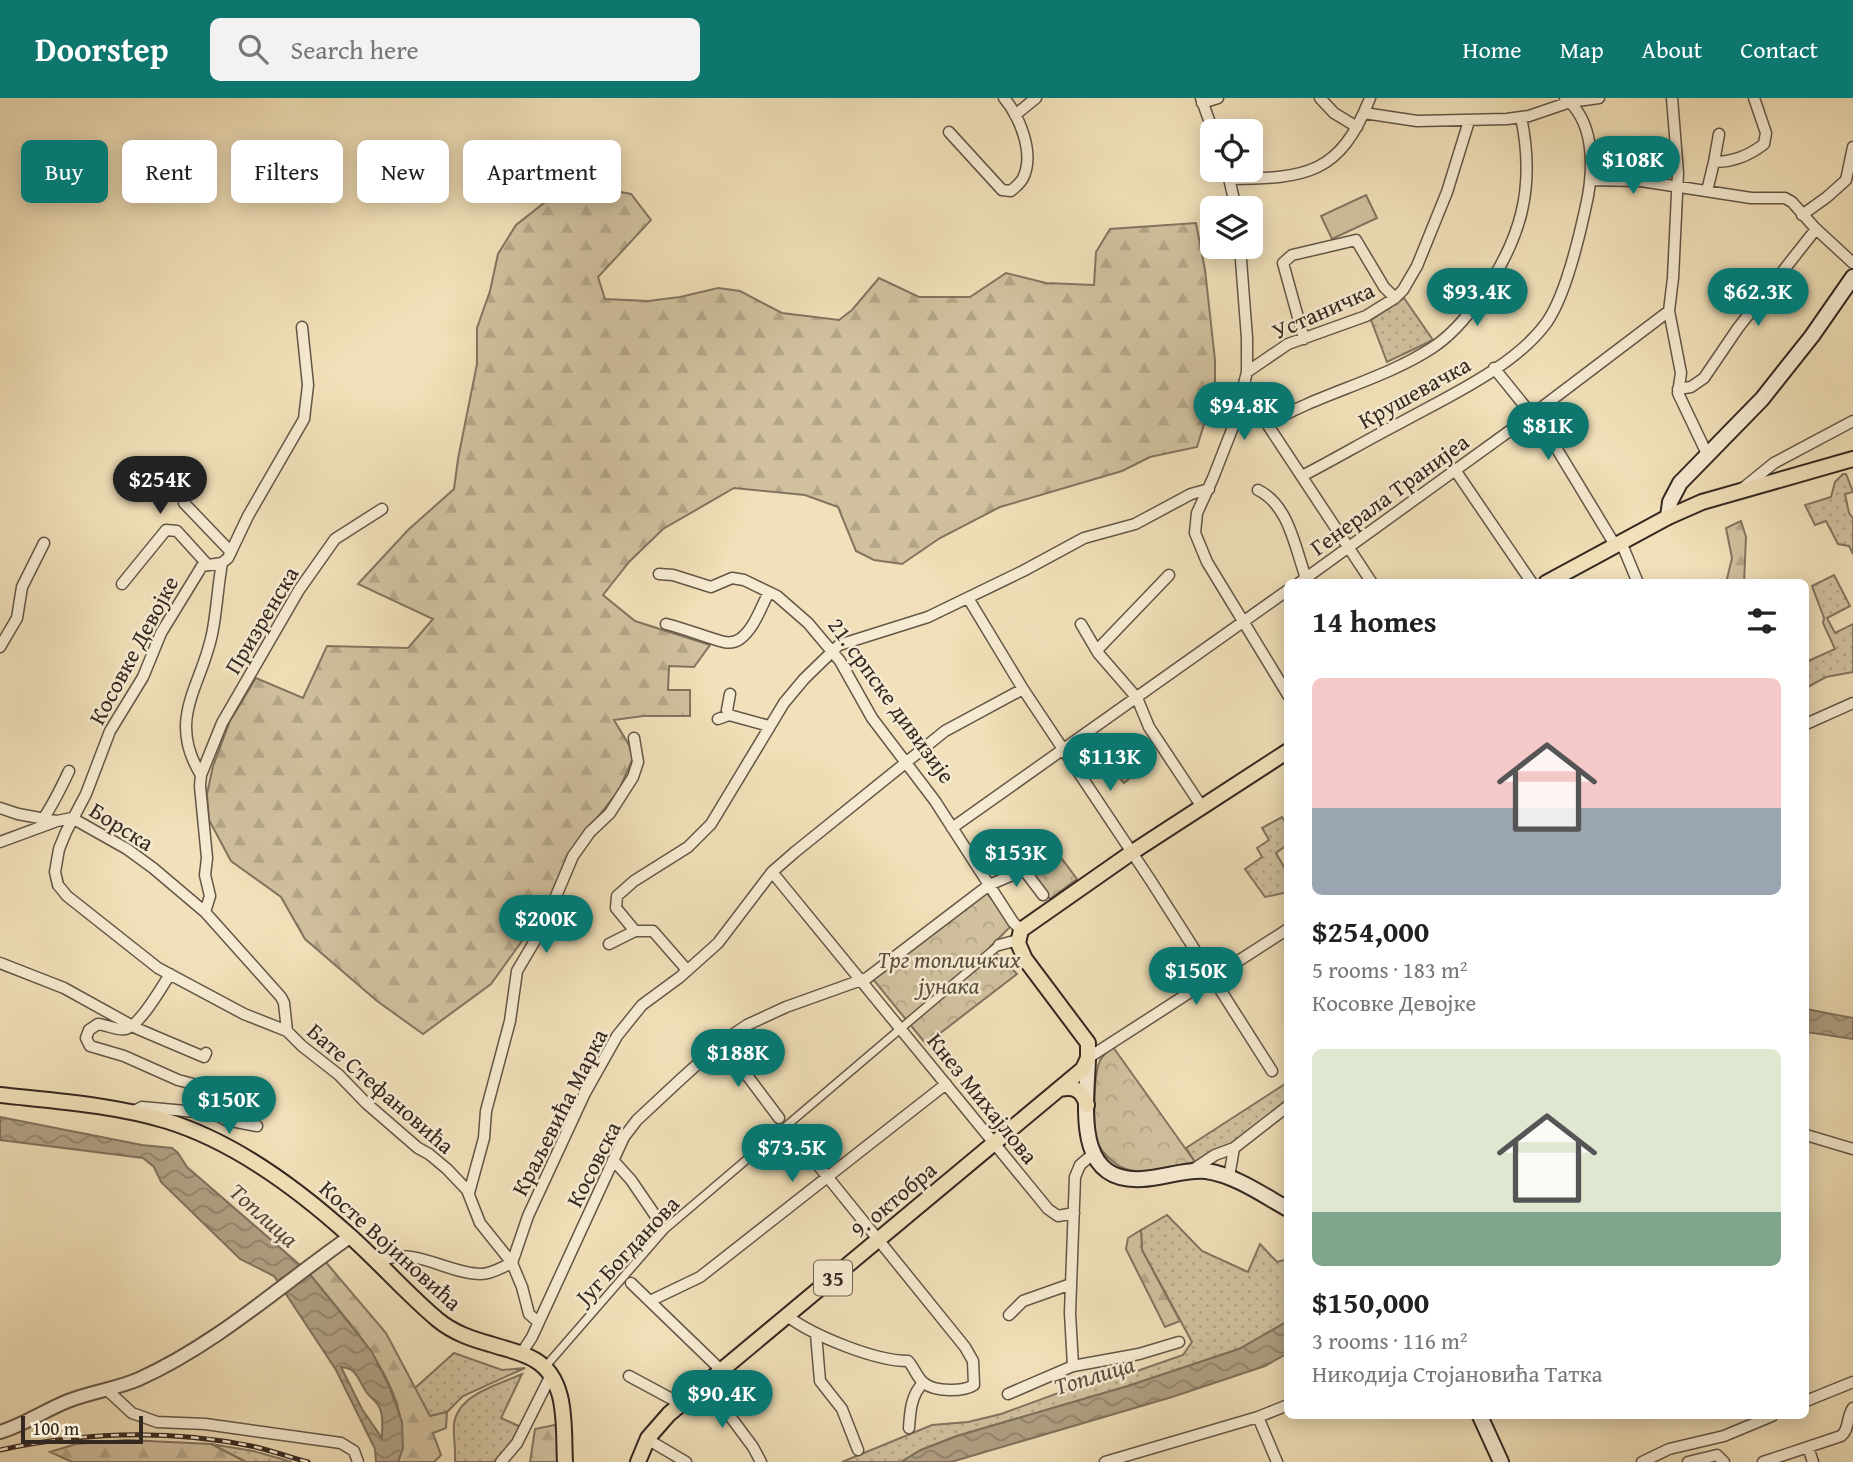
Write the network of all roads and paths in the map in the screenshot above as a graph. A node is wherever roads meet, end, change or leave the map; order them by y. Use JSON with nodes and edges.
{"nodes":[{"id":1,"x":1004,"y":98,"type":"edge"},
{"id":2,"x":1036,"y":98,"type":"edge"},
{"id":3,"x":1218,"y":98,"type":"edge"},
{"id":4,"x":1320,"y":98,"type":"edge"},
{"id":5,"x":1370,"y":98,"type":"edge"},
{"id":6,"x":1599,"y":98,"type":"edge"},
{"id":7,"x":1672,"y":98,"type":"edge"},
{"id":8,"x":1754,"y":98,"type":"edge"},
{"id":9,"x":1201,"y":100,"type":"edge"},
{"id":10,"x":1568,"y":100,"type":"edge"},
{"id":11,"x":1364,"y":113,"type":"junction"},
{"id":12,"x":1015,"y":115,"type":"junction"},
{"id":13,"x":1521,"y":117,"type":"junction"},
{"id":14,"x":1208,"y":119,"type":"edge"},
{"id":15,"x":1469,"y":121,"type":"junction"},
{"id":16,"x":1357,"y":127,"type":"junction"},
{"id":17,"x":949,"y":132,"type":"dead end"},
{"id":18,"x":1719,"y":134,"type":"dead end"},
{"id":19,"x":1853,"y":147,"type":"edge"},
{"id":20,"x":1714,"y":162,"type":"junction"},
{"id":21,"x":1263,"y":178,"type":"edge"},
{"id":22,"x":1590,"y":180,"type":"junction"},
{"id":23,"x":1678,"y":188,"type":"junction"},
{"id":24,"x":1707,"y":191,"type":"junction"},
{"id":25,"x":1802,"y":215,"type":"junction"},
{"id":26,"x":1816,"y":229,"type":"junction"},
{"id":27,"x":1241,"y":259,"type":"edge"},
{"id":28,"x":1853,"y":263,"type":"edge"},
{"id":29,"x":1853,"y":276,"type":"edge"},
{"id":30,"x":1395,"y":298,"type":"junction"},
{"id":31,"x":1670,"y":311,"type":"junction"},
{"id":32,"x":302,"y":327,"type":"dead end"},
{"id":33,"x":1304,"y":339,"type":"junction"},
{"id":34,"x":1494,"y":368,"type":"junction"},
{"id":35,"x":1247,"y":372,"type":"junction"},
{"id":36,"x":1244,"y":389,"type":"junction"},
{"id":37,"x":1678,"y":389,"type":"junction"},
{"id":38,"x":1533,"y":414,"type":"junction"},
{"id":39,"x":1853,"y":421,"type":"edge"},
{"id":40,"x":1268,"y":424,"type":"junction"},
{"id":41,"x":1708,"y":456,"type":"junction"},
{"id":42,"x":1853,"y":459,"type":"edge"},
{"id":43,"x":1455,"y":470,"type":"junction"},
{"id":44,"x":1302,"y":476,"type":"junction"},
{"id":45,"x":1209,"y":489,"type":"junction"},
{"id":46,"x":1258,"y":490,"type":"dead end"},
{"id":47,"x":1741,"y":490,"type":"junction"},
{"id":48,"x":184,"y":503,"type":"dead end"},
{"id":49,"x":382,"y":509,"type":"dead end"},
{"id":50,"x":1668,"y":517,"type":"junction"},
{"id":51,"x":44,"y":543,"type":"dead end"},
{"id":52,"x":1618,"y":544,"type":"junction"},
{"id":53,"x":1349,"y":547,"type":"junction"},
{"id":54,"x":231,"y":552,"type":"junction"},
{"id":55,"x":206,"y":564,"type":"junction"},
{"id":56,"x":222,"y":564,"type":"junction"},
{"id":57,"x":659,"y":574,"type":"dead end"},
{"id":58,"x":1169,"y":575,"type":"dead end"},
{"id":59,"x":1301,"y":579,"type":"edge"},
{"id":60,"x":1305,"y":579,"type":"edge"},
{"id":61,"x":1369,"y":579,"type":"edge"},
{"id":62,"x":1529,"y":579,"type":"edge"},
{"id":63,"x":1553,"y":579,"type":"edge"},
{"id":64,"x":1636,"y":579,"type":"edge"},
{"id":65,"x":122,"y":584,"type":"dead end"},
{"id":66,"x":769,"y":592,"type":"junction"},
{"id":67,"x":1284,"y":593,"type":"edge"},
{"id":68,"x":968,"y":598,"type":"junction"},
{"id":69,"x":1243,"y":621,"type":"junction"},
{"id":70,"x":666,"y":624,"type":"dead end"},
{"id":71,"x":1081,"y":624,"type":"dead end"},
{"id":72,"x":0,"y":647,"type":"edge"},
{"id":73,"x":832,"y":651,"type":"junction"},
{"id":74,"x":1098,"y":653,"type":"junction"},
{"id":75,"x":1284,"y":688,"type":"edge"},
{"id":76,"x":1023,"y":690,"type":"junction"},
{"id":77,"x":730,"y":694,"type":"dead end"},
{"id":78,"x":1136,"y":698,"type":"junction"},
{"id":79,"x":1853,"y":703,"type":"edge"},
{"id":80,"x":729,"y":715,"type":"junction"},
{"id":81,"x":718,"y":719,"type":"dead end"},
{"id":82,"x":1809,"y":723,"type":"edge"},
{"id":83,"x":769,"y":726,"type":"junction"},
{"id":84,"x":634,"y":738,"type":"dead end"},
{"id":85,"x":1064,"y":749,"type":"junction"},
{"id":86,"x":1284,"y":754,"type":"edge"},
{"id":87,"x":906,"y":761,"type":"junction"},
{"id":88,"x":69,"y":771,"type":"dead end"},
{"id":89,"x":201,"y":775,"type":"junction"},
{"id":90,"x":1202,"y":807,"type":"junction"},
{"id":91,"x":0,"y":808,"type":"edge"},
{"id":92,"x":72,"y":818,"type":"junction"},
{"id":93,"x":43,"y":820,"type":"junction"},
{"id":94,"x":57,"y":821,"type":"junction"},
{"id":95,"x":952,"y":828,"type":"junction"},
{"id":96,"x":0,"y":842,"type":"edge"},
{"id":97,"x":1131,"y":853,"type":"junction"},
{"id":98,"x":772,"y":872,"type":"junction"},
{"id":99,"x":989,"y":885,"type":"junction"},
{"id":100,"x":1043,"y":895,"type":"dead end"},
{"id":101,"x":205,"y":912,"type":"junction"},
{"id":102,"x":635,"y":931,"type":"junction"},
{"id":103,"x":1284,"y":932,"type":"edge"},
{"id":104,"x":1020,"y":935,"type":"junction"},
{"id":105,"x":609,"y":944,"type":"dead end"},
{"id":106,"x":999,"y":945,"type":"joint"},
{"id":107,"x":0,"y":963,"type":"edge"},
{"id":108,"x":687,"y":970,"type":"junction"},
{"id":109,"x":170,"y":974,"type":"junction"},
{"id":110,"x":1211,"y":979,"type":"junction"},
{"id":111,"x":861,"y":981,"type":"junction"},
{"id":112,"x":132,"y":1026,"type":"junction"},
{"id":113,"x":902,"y":1029,"type":"junction"},
{"id":114,"x":287,"y":1031,"type":"junction"},
{"id":115,"x":722,"y":1042,"type":"junction"},
{"id":116,"x":206,"y":1053,"type":"dead end"},
{"id":117,"x":1088,"y":1058,"type":"junction"},
{"id":118,"x":1272,"y":1071,"type":"dead end"},
{"id":119,"x":946,"y":1084,"type":"junction"},
{"id":120,"x":1060,"y":1089,"type":"junction"},
{"id":121,"x":0,"y":1095,"type":"edge"},
{"id":122,"x":1087,"y":1105,"type":"junction"},
{"id":123,"x":1284,"y":1109,"type":"edge"},
{"id":124,"x":213,"y":1112,"type":"junction"},
{"id":125,"x":129,"y":1113,"type":"junction"},
{"id":126,"x":779,"y":1118,"type":"dead end"},
{"id":127,"x":257,"y":1126,"type":"dead end"},
{"id":128,"x":792,"y":1133,"type":"dead end"},
{"id":129,"x":1809,"y":1136,"type":"edge"},
{"id":130,"x":993,"y":1144,"type":"junction"},
{"id":131,"x":1234,"y":1148,"type":"junction"},
{"id":132,"x":1853,"y":1149,"type":"edge"},
{"id":133,"x":1093,"y":1154,"type":"junction"},
{"id":134,"x":613,"y":1160,"type":"junction"},
{"id":135,"x":1191,"y":1171,"type":"junction"},
{"id":136,"x":827,"y":1176,"type":"junction"},
{"id":137,"x":1228,"y":1177,"type":"junction"},
{"id":138,"x":469,"y":1193,"type":"junction"},
{"id":139,"x":1284,"y":1207,"type":"edge"},
{"id":140,"x":1074,"y":1213,"type":"junction"},
{"id":141,"x":659,"y":1220,"type":"dead end"},
{"id":142,"x":351,"y":1236,"type":"junction"},
{"id":143,"x":878,"y":1241,"type":"junction"},
{"id":144,"x":378,"y":1263,"type":"junction"},
{"id":145,"x":512,"y":1263,"type":"junction"},
{"id":146,"x":631,"y":1283,"type":"dead end"},
{"id":147,"x":1071,"y":1284,"type":"junction"},
{"id":148,"x":650,"y":1301,"type":"junction"},
{"id":149,"x":1009,"y":1315,"type":"dead end"},
{"id":150,"x":787,"y":1316,"type":"junction"},
{"id":151,"x":538,"y":1322,"type":"junction"},
{"id":152,"x":816,"y":1334,"type":"junction"},
{"id":153,"x":1179,"y":1342,"type":"dead end"},
{"id":154,"x":522,"y":1354,"type":"junction"},
{"id":155,"x":1073,"y":1366,"type":"junction"},
{"id":156,"x":548,"y":1371,"type":"junction"},
{"id":157,"x":722,"y":1371,"type":"junction"},
{"id":158,"x":629,"y":1376,"type":"dead end"},
{"id":159,"x":1853,"y":1382,"type":"edge"},
{"id":160,"x":923,"y":1383,"type":"junction"},
{"id":161,"x":706,"y":1384,"type":"junction"},
{"id":162,"x":107,"y":1390,"type":"junction"},
{"id":163,"x":1008,"y":1394,"type":"dead end"},
{"id":164,"x":1809,"y":1401,"type":"edge"},
{"id":165,"x":681,"y":1404,"type":"junction"},
{"id":166,"x":1284,"y":1407,"type":"edge"},
{"id":167,"x":1853,"y":1408,"type":"edge"},
{"id":168,"x":1258,"y":1417,"type":"junction"},
{"id":169,"x":1481,"y":1419,"type":"edge"},
{"id":170,"x":1765,"y":1419,"type":"edge"},
{"id":171,"x":909,"y":1428,"type":"dead end"},
{"id":172,"x":0,"y":1432,"type":"edge"},
{"id":173,"x":647,"y":1439,"type":"junction"},
{"id":174,"x":1808,"y":1447,"type":"junction"},
{"id":175,"x":858,"y":1450,"type":"dead end"},
{"id":176,"x":1654,"y":1458,"type":"edge"},
{"id":177,"x":358,"y":1462,"type":"edge"},
{"id":178,"x":501,"y":1462,"type":"edge"},
{"id":179,"x":565,"y":1462,"type":"edge"},
{"id":180,"x":638,"y":1462,"type":"edge"},
{"id":181,"x":686,"y":1462,"type":"edge"},
{"id":182,"x":761,"y":1462,"type":"edge"},
{"id":183,"x":1105,"y":1462,"type":"edge"},
{"id":184,"x":1277,"y":1462,"type":"edge"},
{"id":185,"x":1501,"y":1462,"type":"edge"},
{"id":186,"x":1642,"y":1462,"type":"edge"},
{"id":187,"x":1688,"y":1462,"type":"edge"},
{"id":188,"x":1724,"y":1462,"type":"edge"},
{"id":189,"x":1763,"y":1462,"type":"edge"},
{"id":190,"x":1814,"y":1462,"type":"edge"}],
"edges":[{"from":1,"to":12,"type":"street"},
{"from":2,"to":12,"type":"street"},
{"from":3,"to":9,"type":"street"},
{"from":4,"to":16,"type":"street"},
{"from":5,"to":11,"type":"street"},
{"from":6,"to":10,"type":"street"},
{"from":7,"to":23,"type":"street"},
{"from":8,"to":20,"type":"street"},
{"from":9,"to":14,"type":"street"},
{"from":10,"to":13,"type":"street"},
{"from":10,"to":22,"type":"street","name":"Крушевачка"},
{"from":11,"to":15,"type":"street"},
{"from":11,"to":16,"type":"street"},
{"from":12,"to":17,"type":"street"},
{"from":13,"to":15,"type":"street"},
{"from":13,"to":40,"type":"street"},
{"from":15,"to":30,"type":"street","name":"Устаничка"},
{"from":16,"to":21,"type":"street"},
{"from":18,"to":20,"type":"street"},
{"from":19,"to":25,"type":"street"},
{"from":20,"to":24,"type":"street"},
{"from":22,"to":23,"type":"street"},
{"from":22,"to":34,"type":"street","name":"Крушевачка"},
{"from":23,"to":24,"type":"street"},
{"from":23,"to":31,"type":"street"},
{"from":24,"to":25,"type":"street"},
{"from":25,"to":26,"type":"street"},
{"from":26,"to":28,"type":"street"},
{"from":26,"to":37,"type":"street"},
{"from":27,"to":35,"type":"street"},
{"from":29,"to":41,"type":"main road"},
{"from":30,"to":33,"type":"street","name":"Устаничка"},
{"from":30,"to":33,"type":"street"},
{"from":31,"to":37,"type":"street"},
{"from":31,"to":38,"type":"street","name":"Генерала Транијеа"},
{"from":32,"to":54,"type":"street"},
{"from":33,"to":35,"type":"street","name":"Устаничка"},
{"from":34,"to":38,"type":"street"},
{"from":34,"to":44,"type":"street","name":"Крушевачка"},
{"from":35,"to":36,"type":"street"},
{"from":36,"to":40,"type":"street"},
{"from":36,"to":45,"type":"street"},
{"from":37,"to":41,"type":"street"},
{"from":38,"to":43,"type":"street","name":"Генерала Транијеа"},
{"from":38,"to":52,"type":"street"},
{"from":39,"to":47,"type":"street"},
{"from":40,"to":44,"type":"street"},
{"from":41,"to":50,"type":"main road"},
{"from":42,"to":47,"type":"main road"},
{"from":43,"to":53,"type":"street","name":"Генерала Транијеа"},
{"from":43,"to":62,"type":"street"},
{"from":44,"to":53,"type":"street"},
{"from":45,"to":68,"type":"street"},
{"from":45,"to":69,"type":"street"},
{"from":46,"to":59,"type":"street"},
{"from":47,"to":50,"type":"main road"},
{"from":48,"to":54,"type":"street"},
{"from":49,"to":89,"type":"street","name":"Призренска"},
{"from":50,"to":52,"type":"main road"},
{"from":51,"to":72,"type":"street"},
{"from":52,"to":63,"type":"main road"},
{"from":52,"to":64,"type":"street"},
{"from":53,"to":60,"type":"street","name":"Генерала Транијеа"},
{"from":53,"to":61,"type":"street"},
{"from":54,"to":56,"type":"street"},
{"from":55,"to":56,"type":"street","name":"Косовке Девојке"},
{"from":55,"to":65,"type":"street"},
{"from":55,"to":92,"type":"street","name":"Косовке Девојке"},
{"from":56,"to":89,"type":"street","name":"Призренска"},
{"from":57,"to":66,"type":"street","name":"21. српске дивизије"},
{"from":58,"to":74,"type":"street"},
{"from":66,"to":70,"type":"street"},
{"from":66,"to":73,"type":"street","name":"21. српске дивизије"},
{"from":67,"to":69,"type":"street"},
{"from":68,"to":73,"type":"street"},
{"from":68,"to":76,"type":"street"},
{"from":69,"to":75,"type":"street"},
{"from":69,"to":78,"type":"street"},
{"from":71,"to":74,"type":"street"},
{"from":73,"to":83,"type":"street"},
{"from":73,"to":87,"type":"street","name":"21. српске дивизије"},
{"from":74,"to":78,"type":"street"},
{"from":76,"to":85,"type":"street"},
{"from":76,"to":87,"type":"street","name":"Краљевића Марка"},
{"from":77,"to":80,"type":"street"},
{"from":78,"to":85,"type":"street"},
{"from":78,"to":90,"type":"street"},
{"from":79,"to":82,"type":"street"},
{"from":80,"to":81,"type":"street"},
{"from":80,"to":83,"type":"street"},
{"from":83,"to":102,"type":"street"},
{"from":84,"to":138,"type":"street"},
{"from":85,"to":95,"type":"street"},
{"from":85,"to":97,"type":"street"},
{"from":86,"to":90,"type":"main road"},
{"from":87,"to":95,"type":"street","name":"21. српске дивизије"},
{"from":87,"to":98,"type":"street","name":"Краљевића Марка"},
{"from":88,"to":93,"type":"street"},
{"from":89,"to":101,"type":"street","name":"Призренска"},
{"from":90,"to":97,"type":"main road"},
{"from":91,"to":93,"type":"street"},
{"from":92,"to":94,"type":"street"},
{"from":92,"to":101,"type":"street","name":"Борска"},
{"from":92,"to":109,"type":"street","name":"Бате Стефановића"},
{"from":93,"to":94,"type":"street"},
{"from":94,"to":96,"type":"street"},
{"from":95,"to":99,"type":"street","name":"21. српске дивизије"},
{"from":97,"to":104,"type":"main road"},
{"from":97,"to":110,"type":"street"},
{"from":98,"to":108,"type":"street","name":"Краљевића Марка"},
{"from":98,"to":111,"type":"street","name":"Кнез Михајлова"},
{"from":99,"to":100,"type":"street"},
{"from":99,"to":104,"type":"street","name":"21. српске дивизије"},
{"from":99,"to":111,"type":"street"},
{"from":101,"to":114,"type":"street"},
{"from":102,"to":105,"type":"street"},
{"from":102,"to":108,"type":"street"},
{"from":103,"to":110,"type":"street"},
{"from":104,"to":106,"type":"street"},
{"from":104,"to":117,"type":"main road","name":"21. српске дивизије"},
{"from":106,"to":113,"type":"street"},
{"from":107,"to":112,"type":"street"},
{"from":108,"to":145,"type":"street","name":"Краљевића Марка"},
{"from":109,"to":112,"type":"street"},
{"from":109,"to":114,"type":"street","name":"Бате Стефановића"},
{"from":110,"to":117,"type":"street"},
{"from":110,"to":118,"type":"street"},
{"from":111,"to":113,"type":"street","name":"Кнез Михајлова"},
{"from":111,"to":115,"type":"street","name":"Косовска"},
{"from":112,"to":116,"type":"street"},
{"from":112,"to":124,"type":"street"},
{"from":113,"to":119,"type":"street","name":"Кнез Михајлова"},
{"from":113,"to":156,"type":"street","name":"Југ Богданова"},
{"from":114,"to":138,"type":"street","name":"Бате Стефановића"},
{"from":115,"to":126,"type":"street"},
{"from":115,"to":134,"type":"street","name":"Косовска"},
{"from":117,"to":120,"type":"main road","name":"9. октобра","number":"35"},
{"from":117,"to":122,"type":"main road"},
{"from":119,"to":130,"type":"street","name":"Кнез Михајлова"},
{"from":119,"to":136,"type":"street"},
{"from":120,"to":122,"type":"main road"},
{"from":120,"to":130,"type":"main road","name":"9. октобра","number":"35"},
{"from":121,"to":125,"type":"main road","name":"Косте Војиновића"},
{"from":122,"to":133,"type":"main road"},
{"from":123,"to":131,"type":"street"},
{"from":124,"to":125,"type":"street"},
{"from":124,"to":127,"type":"street"},
{"from":125,"to":142,"type":"main road","name":"Косте Војиновића"},
{"from":128,"to":136,"type":"street"},
{"from":129,"to":132,"type":"street"},
{"from":130,"to":140,"type":"street","name":"Кнез Михајлова"},
{"from":130,"to":143,"type":"main road","name":"9. октобра","number":"35"},
{"from":131,"to":135,"type":"street"},
{"from":131,"to":137,"type":"street"},
{"from":133,"to":135,"type":"main road"},
{"from":133,"to":140,"type":"street"},
{"from":134,"to":141,"type":"street"},
{"from":134,"to":151,"type":"street","name":"Косовска"},
{"from":135,"to":137,"type":"main road"},
{"from":136,"to":143,"type":"street"},
{"from":136,"to":148,"type":"street"},
{"from":137,"to":139,"type":"main road"},
{"from":138,"to":145,"type":"street","name":"Бате Стефановића"},
{"from":140,"to":147,"type":"street"},
{"from":142,"to":144,"type":"main road","name":"Косте Војиновића"},
{"from":142,"to":162,"type":"street"},
{"from":143,"to":150,"type":"main road","name":"9. октобра","number":"35"},
{"from":143,"to":160,"type":"street"},
{"from":144,"to":145,"type":"street"},
{"from":144,"to":154,"type":"main road","name":"Косте Војиновића"},
{"from":145,"to":151,"type":"street","name":"Бате Стефановића"},
{"from":146,"to":148,"type":"street"},
{"from":147,"to":149,"type":"street"},
{"from":147,"to":155,"type":"street"},
{"from":148,"to":157,"type":"street"},
{"from":150,"to":152,"type":"street"},
{"from":150,"to":157,"type":"main road","name":"9. октобра","number":"35"},
{"from":151,"to":154,"type":"street","name":"Косовска"},
{"from":152,"to":160,"type":"street"},
{"from":152,"to":175,"type":"street"},
{"from":153,"to":155,"type":"street"},
{"from":154,"to":156,"type":"main road","name":"Косте Војиновића"},
{"from":155,"to":163,"type":"street"},
{"from":156,"to":178,"type":"street"},
{"from":156,"to":179,"type":"main road"},
{"from":157,"to":161,"type":"main road","name":"9. октобра","number":"35"},
{"from":158,"to":165,"type":"street"},
{"from":159,"to":164,"type":"street"},
{"from":160,"to":171,"type":"street"},
{"from":161,"to":165,"type":"main road","name":"9. октобра","number":"35"},
{"from":161,"to":182,"type":"street"},
{"from":162,"to":172,"type":"street"},
{"from":162,"to":177,"type":"street"},
{"from":165,"to":173,"type":"main road","name":"9. октобра","number":"35"},
{"from":166,"to":168,"type":"street"},
{"from":167,"to":174,"type":"street"},
{"from":168,"to":183,"type":"street"},
{"from":168,"to":184,"type":"street"},
{"from":169,"to":185,"type":"main road"},
{"from":170,"to":176,"type":"street"},
{"from":173,"to":180,"type":"main road","name":"9. октобра","number":"35"},
{"from":173,"to":181,"type":"street"},
{"from":174,"to":189,"type":"street"},
{"from":174,"to":190,"type":"street"},
{"from":176,"to":186,"type":"street"},
{"from":187,"to":188,"type":"street"}]}
